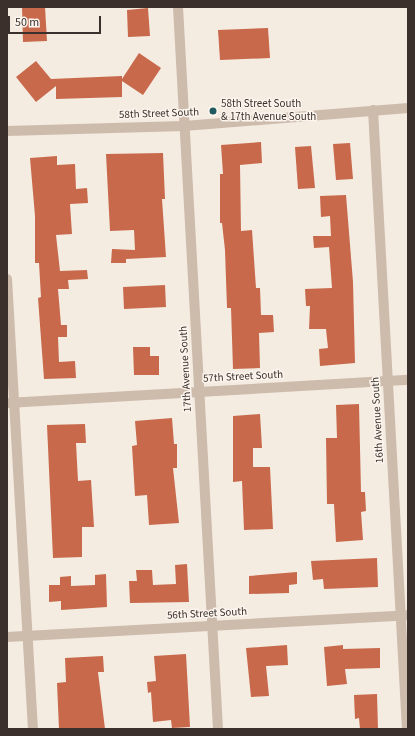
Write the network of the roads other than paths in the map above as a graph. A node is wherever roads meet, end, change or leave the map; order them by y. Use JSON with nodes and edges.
{"nodes":[{"id":1,"x":178,"y":7,"type":"edge"},
{"id":2,"x":408,"y":108,"type":"edge"},
{"id":3,"x":373,"y":110,"type":"junction"},
{"id":4,"x":184,"y":126,"type":"junction"},
{"id":5,"x":7,"y":131,"type":"edge"},
{"id":6,"x":7,"y":280,"type":"edge"},
{"id":7,"x":388,"y":380,"type":"junction"},
{"id":8,"x":408,"y":380,"type":"edge"},
{"id":9,"x":199,"y":391,"type":"junction"},
{"id":10,"x":11,"y":403,"type":"edge"},
{"id":11,"x":404,"y":615,"type":"edge"},
{"id":12,"x":211,"y":626,"type":"junction"},
{"id":13,"x":28,"y":636,"type":"junction"},
{"id":14,"x":7,"y":637,"type":"edge"},
{"id":15,"x":33,"y":729,"type":"edge"},
{"id":16,"x":218,"y":729,"type":"edge"},
{"id":17,"x":407,"y":729,"type":"edge"}],
"edges":[{"from":1,"to":4,"type":"street","name":"17th Avenue South"},
{"from":2,"to":3,"type":"street","name":"58th Street South"},
{"from":3,"to":4,"type":"street","name":"58th Street South"},
{"from":3,"to":7,"type":"street","name":"16th Avenue South"},
{"from":4,"to":5,"type":"street","name":"58th Street South"},
{"from":4,"to":9,"type":"street","name":"17th Avenue South"},
{"from":6,"to":10,"type":"street"},
{"from":7,"to":8,"type":"street","name":"57th Street South"},
{"from":7,"to":9,"type":"street","name":"57th Street South"},
{"from":7,"to":11,"type":"street","name":"16th Avenue South"},
{"from":9,"to":10,"type":"street","name":"57th Street South"},
{"from":9,"to":12,"type":"street","name":"17th Avenue South"},
{"from":10,"to":13,"type":"street"},
{"from":11,"to":12,"type":"street","name":"56th Street South"},
{"from":11,"to":17,"type":"street","name":"16th Avenue South"},
{"from":12,"to":13,"type":"street","name":"56th Street South"},
{"from":12,"to":16,"type":"street","name":"17th Avenue South"},
{"from":13,"to":14,"type":"street","name":"56th Street South"},
{"from":13,"to":15,"type":"street"}]}
